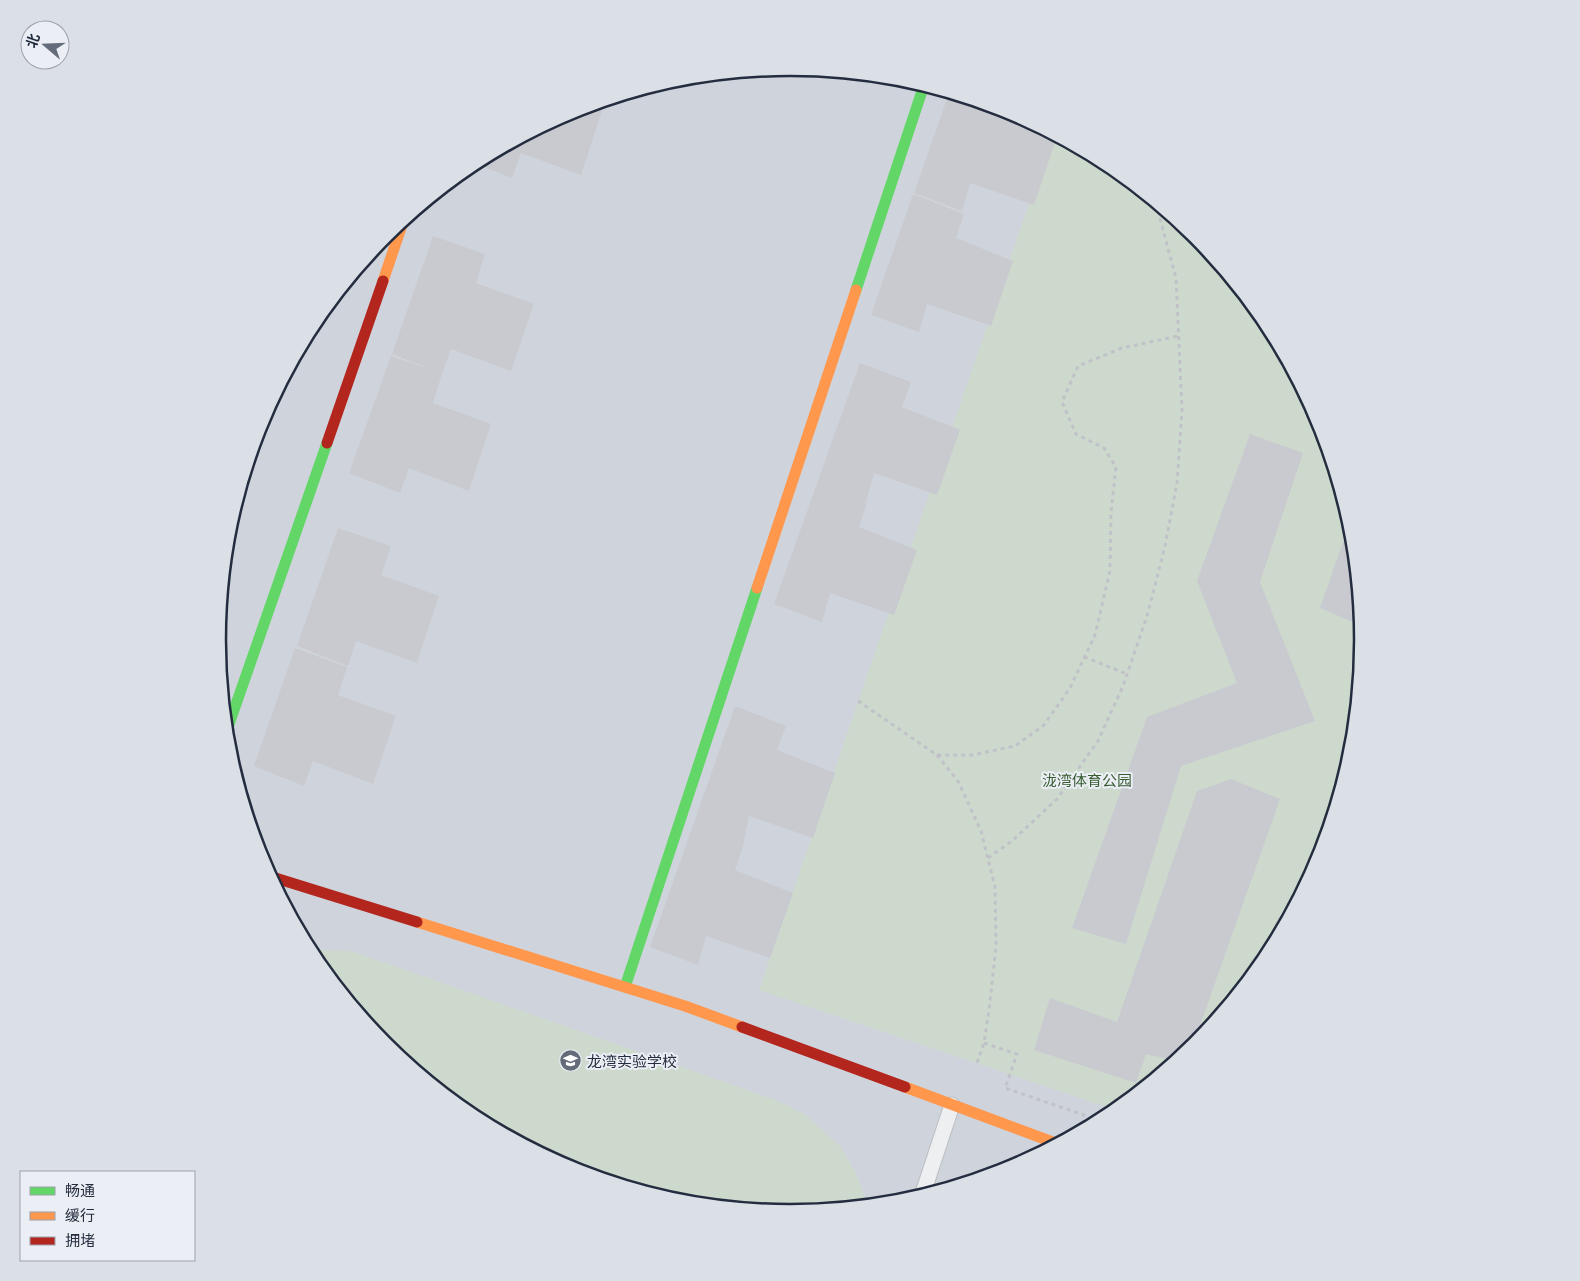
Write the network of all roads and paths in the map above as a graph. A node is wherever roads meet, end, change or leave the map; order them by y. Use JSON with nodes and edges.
{"nodes":[{"id":1,"x":922,"y":92,"type":"edge"},
{"id":2,"x":1159,"y":213,"type":"edge"},
{"id":3,"x":399,"y":234,"type":"edge"},
{"id":4,"x":1178,"y":336,"type":"junction"},
{"id":5,"x":1084,"y":657,"type":"junction"},
{"id":6,"x":1127,"y":674,"type":"junction"},
{"id":7,"x":858,"y":701,"type":"dead end"},
{"id":8,"x":232,"y":717,"type":"edge"},
{"id":9,"x":938,"y":755,"type":"junction"},
{"id":10,"x":988,"y":858,"type":"junction"},
{"id":11,"x":279,"y":879,"type":"edge"},
{"id":12,"x":625,"y":987,"type":"junction"},
{"id":13,"x":984,"y":1043,"type":"junction"},
{"id":14,"x":977,"y":1063,"type":"dead end"},
{"id":15,"x":952,"y":1105,"type":"junction"},
{"id":16,"x":1082,"y":1123,"type":"edge"},
{"id":17,"x":1050,"y":1141,"type":"edge"},
{"id":18,"x":924,"y":1189,"type":"edge"}],
"edges":[{"from":1,"to":12,"type":"street"},
{"from":2,"to":4,"type":"path"},
{"from":3,"to":8,"type":"street"},
{"from":4,"to":5,"type":"path"},
{"from":4,"to":6,"type":"path"},
{"from":5,"to":6,"type":"path"},
{"from":5,"to":9,"type":"path"},
{"from":6,"to":10,"type":"path"},
{"from":7,"to":9,"type":"path"},
{"from":9,"to":10,"type":"path"},
{"from":10,"to":13,"type":"path"},
{"from":11,"to":12,"type":"street"},
{"from":12,"to":15,"type":"street"},
{"from":13,"to":14,"type":"path"},
{"from":13,"to":16,"type":"path"},
{"from":15,"to":17,"type":"street"},
{"from":15,"to":18,"type":"lane"}]}
